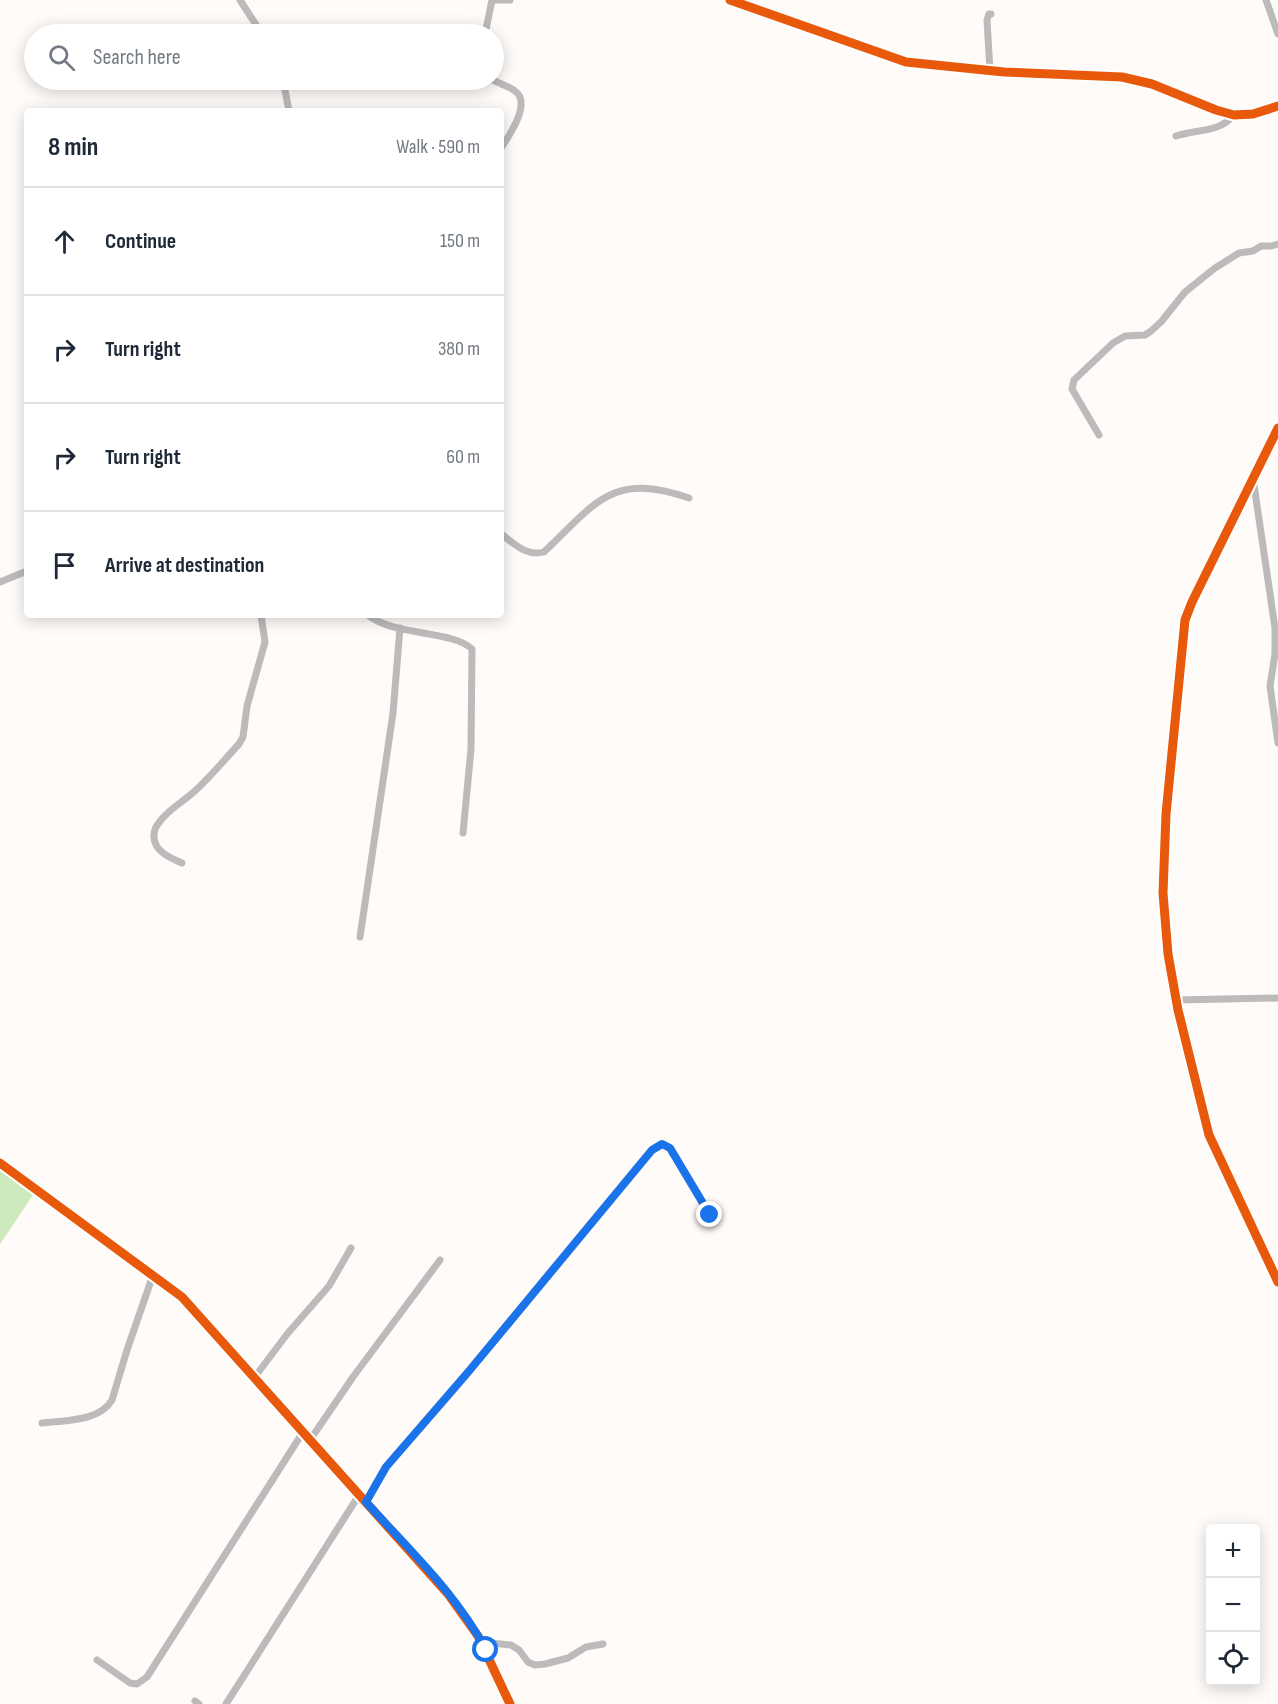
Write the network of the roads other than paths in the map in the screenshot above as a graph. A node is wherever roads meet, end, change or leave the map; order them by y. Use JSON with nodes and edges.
{"nodes":[{"id":1,"x":240,"y":0,"type":"edge"},
{"id":2,"x":493,"y":0,"type":"edge"},
{"id":3,"x":510,"y":0,"type":"edge"},
{"id":4,"x":730,"y":0,"type":"edge"},
{"id":5,"x":1266,"y":0,"type":"edge"},
{"id":6,"x":991,"y":14,"type":"dead end"},
{"id":7,"x":256,"y":24,"type":"edge"},
{"id":8,"x":487,"y":24,"type":"edge"},
{"id":9,"x":1278,"y":34,"type":"edge"},
{"id":10,"x":990,"y":71,"type":"junction"},
{"id":11,"x":504,"y":85,"type":"edge"},
{"id":12,"x":285,"y":90,"type":"edge"},
{"id":13,"x":1278,"y":106,"type":"edge"},
{"id":14,"x":288,"y":108,"type":"edge"},
{"id":15,"x":1234,"y":114,"type":"junction"},
{"id":16,"x":1176,"y":136,"type":"dead end"},
{"id":17,"x":504,"y":143,"type":"edge"},
{"id":18,"x":1278,"y":244,"type":"edge"},
{"id":19,"x":1278,"y":428,"type":"edge"},
{"id":20,"x":1099,"y":435,"type":"dead end"},
{"id":21,"x":1253,"y":478,"type":"junction"},
{"id":22,"x":689,"y":498,"type":"dead end"},
{"id":23,"x":504,"y":536,"type":"edge"},
{"id":24,"x":24,"y":572,"type":"edge"},
{"id":25,"x":0,"y":582,"type":"edge"},
{"id":26,"x":261,"y":618,"type":"edge"},
{"id":27,"x":372,"y":618,"type":"edge"},
{"id":28,"x":400,"y":628,"type":"junction"},
{"id":29,"x":1278,"y":743,"type":"edge"},
{"id":30,"x":463,"y":833,"type":"dead end"},
{"id":31,"x":182,"y":863,"type":"dead end"},
{"id":32,"x":360,"y":937,"type":"dead end"},
{"id":33,"x":1278,"y":998,"type":"edge"},
{"id":34,"x":1176,"y":1000,"type":"junction"},
{"id":35,"x":0,"y":1163,"type":"edge"},
{"id":36,"x":710,"y":1215,"type":"dead end"},
{"id":37,"x":351,"y":1248,"type":"dead end"},
{"id":38,"x":440,"y":1260,"type":"dead end"},
{"id":39,"x":153,"y":1275,"type":"junction"},
{"id":40,"x":1277,"y":1277,"type":"edge"},
{"id":41,"x":254,"y":1378,"type":"junction"},
{"id":42,"x":42,"y":1423,"type":"dead end"},
{"id":43,"x":303,"y":1432,"type":"junction"},
{"id":44,"x":310,"y":1440,"type":"junction"},
{"id":45,"x":359,"y":1495,"type":"junction"},
{"id":46,"x":366,"y":1502,"type":"junction"},
{"id":47,"x":482,"y":1642,"type":"junction"},
{"id":48,"x":603,"y":1644,"type":"dead end"},
{"id":49,"x":97,"y":1660,"type":"dead end"},
{"id":50,"x":226,"y":1704,"type":"edge"},
{"id":51,"x":510,"y":1704,"type":"edge"}],
"edges":[{"from":1,"to":7,"type":"street"},
{"from":2,"to":3,"type":"street"},
{"from":2,"to":8,"type":"street"},
{"from":4,"to":10,"type":"street"},
{"from":5,"to":9,"type":"street"},
{"from":6,"to":10,"type":"street"},
{"from":10,"to":15,"type":"street"},
{"from":11,"to":17,"type":"street"},
{"from":12,"to":14,"type":"street"},
{"from":13,"to":15,"type":"street"},
{"from":15,"to":16,"type":"street"},
{"from":18,"to":20,"type":"street"},
{"from":19,"to":21,"type":"street"},
{"from":21,"to":29,"type":"street"},
{"from":21,"to":34,"type":"street"},
{"from":22,"to":23,"type":"street"},
{"from":24,"to":25,"type":"street"},
{"from":26,"to":31,"type":"street"},
{"from":27,"to":28,"type":"street"},
{"from":28,"to":30,"type":"street"},
{"from":28,"to":32,"type":"street"},
{"from":33,"to":34,"type":"street"},
{"from":34,"to":40,"type":"street"},
{"from":35,"to":39,"type":"street"},
{"from":36,"to":46,"type":"street"},
{"from":37,"to":41,"type":"street"},
{"from":38,"to":44,"type":"street"},
{"from":39,"to":41,"type":"street"},
{"from":39,"to":42,"type":"street"},
{"from":41,"to":43,"type":"street"},
{"from":43,"to":44,"type":"street"},
{"from":43,"to":49,"type":"street"},
{"from":44,"to":45,"type":"street"},
{"from":45,"to":46,"type":"street"},
{"from":45,"to":50,"type":"street"},
{"from":46,"to":47,"type":"street"},
{"from":47,"to":48,"type":"street"},
{"from":47,"to":51,"type":"street"}]}
